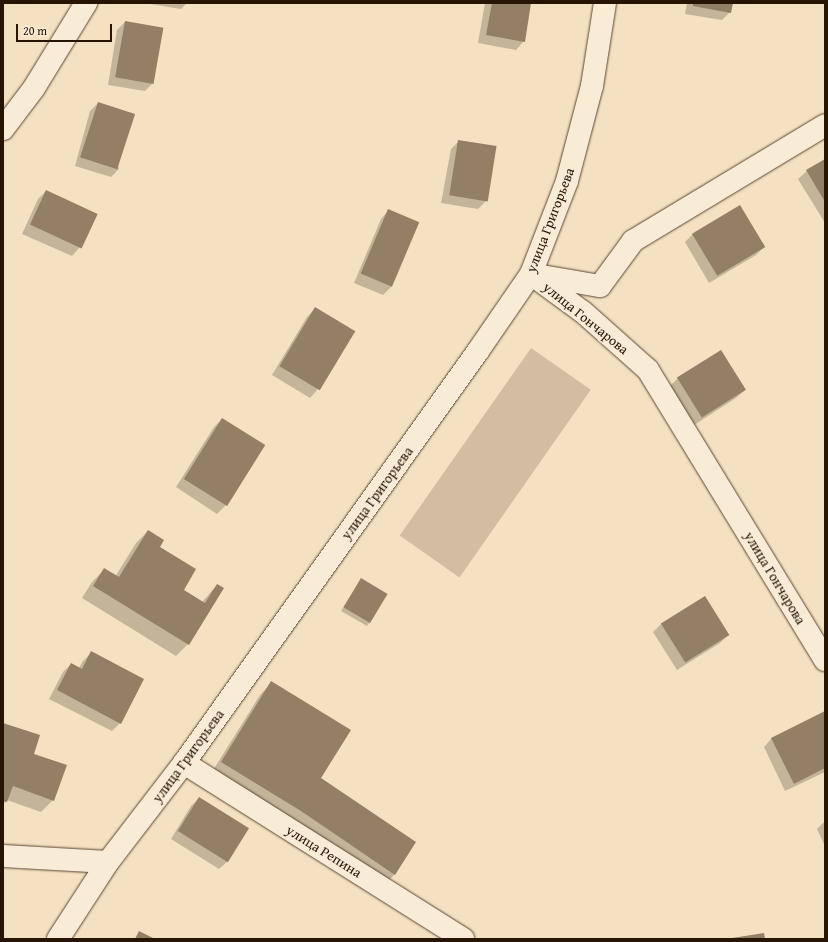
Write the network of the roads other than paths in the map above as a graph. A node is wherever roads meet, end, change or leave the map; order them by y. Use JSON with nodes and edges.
{"nodes":[{"id":1,"x":86,"y":3,"type":"edge"},
{"id":2,"x":605,"y":3,"type":"edge"},
{"id":3,"x":825,"y":125,"type":"edge"},
{"id":4,"x":3,"y":129,"type":"edge"},
{"id":5,"x":531,"y":274,"type":"junction"},
{"id":6,"x":825,"y":660,"type":"edge"},
{"id":7,"x":184,"y":763,"type":"junction"},
{"id":8,"x":3,"y":856,"type":"edge"},
{"id":9,"x":108,"y":862,"type":"junction"},
{"id":10,"x":58,"y":939,"type":"edge"},
{"id":11,"x":463,"y":939,"type":"edge"}],
"edges":[{"from":1,"to":4,"type":"street"},
{"from":2,"to":5,"type":"street","name":"улица Григорьева"},
{"from":3,"to":5,"type":"street","name":"улица Гончарова"},
{"from":5,"to":6,"type":"street","name":"улица Гончарова"},
{"from":5,"to":7,"type":"street","name":"улица Григорьева"},
{"from":7,"to":9,"type":"street","name":"улица Григорьева"},
{"from":7,"to":11,"type":"street","name":"улица Репина"},
{"from":8,"to":9,"type":"street"},
{"from":9,"to":10,"type":"street","name":"улица Григорьева"}]}
